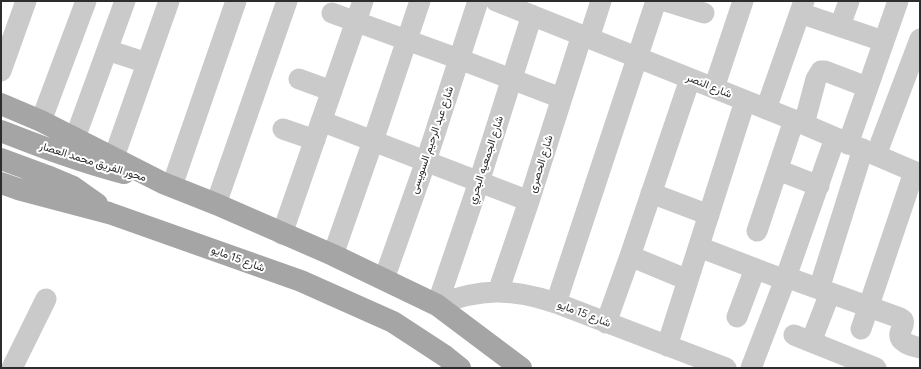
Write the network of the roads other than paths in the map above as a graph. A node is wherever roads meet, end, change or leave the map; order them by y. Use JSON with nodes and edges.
{"nodes":[{"id":1,"x":26,"y":1,"type":"edge"},
{"id":2,"x":86,"y":1,"type":"edge"},
{"id":3,"x":124,"y":1,"type":"edge"},
{"id":4,"x":169,"y":1,"type":"edge"},
{"id":5,"x":236,"y":1,"type":"edge"},
{"id":6,"x":287,"y":1,"type":"edge"},
{"id":7,"x":363,"y":1,"type":"edge"},
{"id":8,"x":420,"y":1,"type":"edge"},
{"id":9,"x":478,"y":1,"type":"edge"},
{"id":10,"x":496,"y":1,"type":"edge"},
{"id":11,"x":601,"y":1,"type":"edge"},
{"id":12,"x":656,"y":1,"type":"edge"},
{"id":13,"x":665,"y":1,"type":"edge"},
{"id":14,"x":743,"y":1,"type":"edge"},
{"id":15,"x":849,"y":1,"type":"edge"},
{"id":16,"x":898,"y":1,"type":"edge"},
{"id":17,"x":802,"y":7,"type":"edge"},
{"id":18,"x":536,"y":11,"type":"edge"},
{"id":19,"x":332,"y":13,"type":"dead end"},
{"id":20,"x":704,"y":13,"type":"dead end"},
{"id":21,"x":356,"y":21,"type":"junction"},
{"id":22,"x":840,"y":26,"type":"junction"},
{"id":23,"x":585,"y":36,"type":"junction"},
{"id":24,"x":920,"y":39,"type":"edge"},
{"id":25,"x":407,"y":40,"type":"junction"},
{"id":26,"x":883,"y":41,"type":"junction"},
{"id":27,"x":107,"y":50,"type":"junction"},
{"id":28,"x":637,"y":57,"type":"junction"},
{"id":29,"x":459,"y":59,"type":"junction"},
{"id":30,"x":147,"y":64,"type":"junction"},
{"id":31,"x":1,"y":71,"type":"edge"},
{"id":32,"x":299,"y":79,"type":"dead end"},
{"id":33,"x":690,"y":79,"type":"junction"},
{"id":34,"x":512,"y":80,"type":"junction"},
{"id":35,"x":867,"y":87,"type":"junction"},
{"id":36,"x":714,"y":88,"type":"junction"},
{"id":37,"x":332,"y":91,"type":"junction"},
{"id":38,"x":561,"y":98,"type":"junction"},
{"id":39,"x":745,"y":101,"type":"junction"},
{"id":40,"x":1,"y":104,"type":"edge"},
{"id":41,"x":766,"y":109,"type":"junction"},
{"id":42,"x":41,"y":121,"type":"junction"},
{"id":43,"x":799,"y":122,"type":"junction"},
{"id":44,"x":283,"y":129,"type":"dead end"},
{"id":45,"x":1,"y":131,"type":"edge"},
{"id":46,"x":318,"y":131,"type":"junction"},
{"id":47,"x":74,"y":138,"type":"junction"},
{"id":48,"x":373,"y":141,"type":"junction"},
{"id":49,"x":856,"y":147,"type":"junction"},
{"id":50,"x":114,"y":157,"type":"junction"},
{"id":51,"x":1,"y":159,"type":"edge"},
{"id":52,"x":426,"y":162,"type":"junction"},
{"id":53,"x":778,"y":170,"type":"junction"},
{"id":54,"x":917,"y":173,"type":"edge"},
{"id":55,"x":479,"y":182,"type":"junction"},
{"id":56,"x":1,"y":183,"type":"edge"},
{"id":57,"x":168,"y":184,"type":"junction"},
{"id":58,"x":819,"y":186,"type":"junction"},
{"id":59,"x":651,"y":193,"type":"junction"},
{"id":60,"x":529,"y":201,"type":"junction"},
{"id":61,"x":216,"y":204,"type":"junction"},
{"id":62,"x":109,"y":213,"type":"junction"},
{"id":63,"x":709,"y":215,"type":"junction"},
{"id":64,"x":757,"y":231,"type":"dead end"},
{"id":65,"x":282,"y":234,"type":"junction"},
{"id":66,"x":699,"y":247,"type":"junction"},
{"id":67,"x":333,"y":255,"type":"junction"},
{"id":68,"x":630,"y":256,"type":"junction"},
{"id":69,"x":755,"y":269,"type":"junction"},
{"id":70,"x":384,"y":279,"type":"junction"},
{"id":71,"x":785,"y":279,"type":"junction"},
{"id":72,"x":688,"y":280,"type":"junction"},
{"id":73,"x":825,"y":291,"type":"junction"},
{"id":74,"x":498,"y":292,"type":"junction"},
{"id":75,"x":46,"y":300,"type":"dead end"},
{"id":76,"x":556,"y":303,"type":"junction"},
{"id":77,"x":437,"y":305,"type":"junction"},
{"id":78,"x":868,"y":307,"type":"junction"},
{"id":79,"x":737,"y":317,"type":"dead end"},
{"id":80,"x":606,"y":323,"type":"junction"},
{"id":81,"x":861,"y":329,"type":"dead end"},
{"id":82,"x":667,"y":346,"type":"junction"},
{"id":83,"x":920,"y":348,"type":"edge"},
{"id":84,"x":12,"y":368,"type":"edge"},
{"id":85,"x":460,"y":368,"type":"edge"},
{"id":86,"x":521,"y":368,"type":"edge"},
{"id":87,"x":726,"y":368,"type":"edge"},
{"id":88,"x":751,"y":368,"type":"edge"},
{"id":89,"x":876,"y":368,"type":"edge"}],
"edges":[{"from":1,"to":31,"type":"street"},
{"from":2,"to":42,"type":"street"},
{"from":3,"to":27,"type":"street"},
{"from":4,"to":30,"type":"street"},
{"from":5,"to":57,"type":"street"},
{"from":6,"to":61,"type":"street"},
{"from":7,"to":21,"type":"street"},
{"from":8,"to":25,"type":"street"},
{"from":9,"to":29,"type":"street","name":"شارع عبد الرحيم السويسى"},
{"from":10,"to":18,"type":"street","name":"شارع النصر"},
{"from":11,"to":23,"type":"street","name":"شارع الحصرى"},
{"from":12,"to":28,"type":"street"},
{"from":13,"to":20,"type":"street"},
{"from":14,"to":36,"type":"street"},
{"from":15,"to":22,"type":"street"},
{"from":16,"to":26,"type":"street"},
{"from":17,"to":22,"type":"street"},
{"from":17,"to":41,"type":"street"},
{"from":18,"to":23,"type":"street","name":"شارع النصر"},
{"from":18,"to":34,"type":"street","name":"شارع الجمعيه البحري"},
{"from":19,"to":21,"type":"street"},
{"from":21,"to":25,"type":"street"},
{"from":21,"to":37,"type":"street"},
{"from":22,"to":26,"type":"street"},
{"from":23,"to":28,"type":"street","name":"شارع النصر"},
{"from":23,"to":38,"type":"street","name":"شارع الحصرى"},
{"from":24,"to":49,"type":"street"},
{"from":25,"to":29,"type":"street"},
{"from":25,"to":48,"type":"street"},
{"from":26,"to":35,"type":"street"},
{"from":27,"to":30,"type":"street"},
{"from":27,"to":47,"type":"street"},
{"from":28,"to":33,"type":"street","name":"شارع النصر"},
{"from":28,"to":76,"type":"street"},
{"from":29,"to":34,"type":"street"},
{"from":29,"to":52,"type":"street","name":"شارع عبد الرحيم السويسى"},
{"from":30,"to":50,"type":"street"},
{"from":32,"to":37,"type":"street"},
{"from":33,"to":36,"type":"street","name":"شارع النصر"},
{"from":33,"to":59,"type":"street"},
{"from":34,"to":38,"type":"street"},
{"from":34,"to":55,"type":"street","name":"شارع الجمعيه البحري"},
{"from":35,"to":43,"type":"street"},
{"from":35,"to":49,"type":"street"},
{"from":36,"to":39,"type":"street","name":"شارع النصر"},
{"from":37,"to":46,"type":"street"},
{"from":38,"to":60,"type":"street","name":"شارع الحصرى"},
{"from":39,"to":41,"type":"street","name":"شارع النصر"},
{"from":39,"to":63,"type":"street"},
{"from":40,"to":42,"type":"main road"},
{"from":41,"to":43,"type":"street","name":"شارع النصر"},
{"from":42,"to":47,"type":"main road"},
{"from":43,"to":49,"type":"street","name":"شارع النصر"},
{"from":43,"to":53,"type":"street"},
{"from":44,"to":46,"type":"street"},
{"from":45,"to":57,"type":"main road","name":"محور الفريق محمد العصار"},
{"from":46,"to":48,"type":"street"},
{"from":46,"to":65,"type":"street"},
{"from":47,"to":50,"type":"main road"},
{"from":48,"to":52,"type":"street"},
{"from":48,"to":67,"type":"street"},
{"from":49,"to":54,"type":"street","name":"شارع النصر"},
{"from":49,"to":58,"type":"street"},
{"from":49,"to":73,"type":"street"},
{"from":50,"to":57,"type":"main road"},
{"from":51,"to":62,"type":"main road"},
{"from":52,"to":55,"type":"street"},
{"from":52,"to":70,"type":"street","name":"شارع عبد الرحيم السويسى"},
{"from":53,"to":58,"type":"street"},
{"from":53,"to":64,"type":"street"},
{"from":54,"to":78,"type":"street"},
{"from":55,"to":60,"type":"street"},
{"from":55,"to":77,"type":"street","name":"شارع الجمعيه البحري"},
{"from":56,"to":62,"type":"main road","name":"شارع 15 مايو"},
{"from":57,"to":61,"type":"main road"},
{"from":58,"to":71,"type":"street"},
{"from":59,"to":63,"type":"street"},
{"from":59,"to":68,"type":"street"},
{"from":60,"to":74,"type":"street","name":"شارع الحصرى"},
{"from":61,"to":65,"type":"main road"},
{"from":62,"to":85,"type":"main road","name":"شارع 15 مايو"},
{"from":63,"to":66,"type":"street"},
{"from":65,"to":67,"type":"main road"},
{"from":66,"to":69,"type":"street"},
{"from":66,"to":72,"type":"street"},
{"from":67,"to":70,"type":"main road"},
{"from":68,"to":72,"type":"street"},
{"from":68,"to":80,"type":"street"},
{"from":69,"to":71,"type":"street"},
{"from":69,"to":79,"type":"street"},
{"from":70,"to":77,"type":"main road"},
{"from":71,"to":73,"type":"street"},
{"from":71,"to":88,"type":"street"},
{"from":72,"to":82,"type":"street"},
{"from":73,"to":78,"type":"street"},
{"from":73,"to":89,"type":"street"},
{"from":74,"to":76,"type":"street","name":"شارع 15 مايو"},
{"from":74,"to":77,"type":"street","name":"شارع 15 مايو"},
{"from":75,"to":84,"type":"street"},
{"from":76,"to":80,"type":"street","name":"شارع 15 مايو"},
{"from":77,"to":86,"type":"main road"},
{"from":78,"to":81,"type":"street"},
{"from":78,"to":83,"type":"street"},
{"from":80,"to":82,"type":"street","name":"شارع 15 مايو"},
{"from":82,"to":87,"type":"street","name":"شارع 15 مايو"}]}
